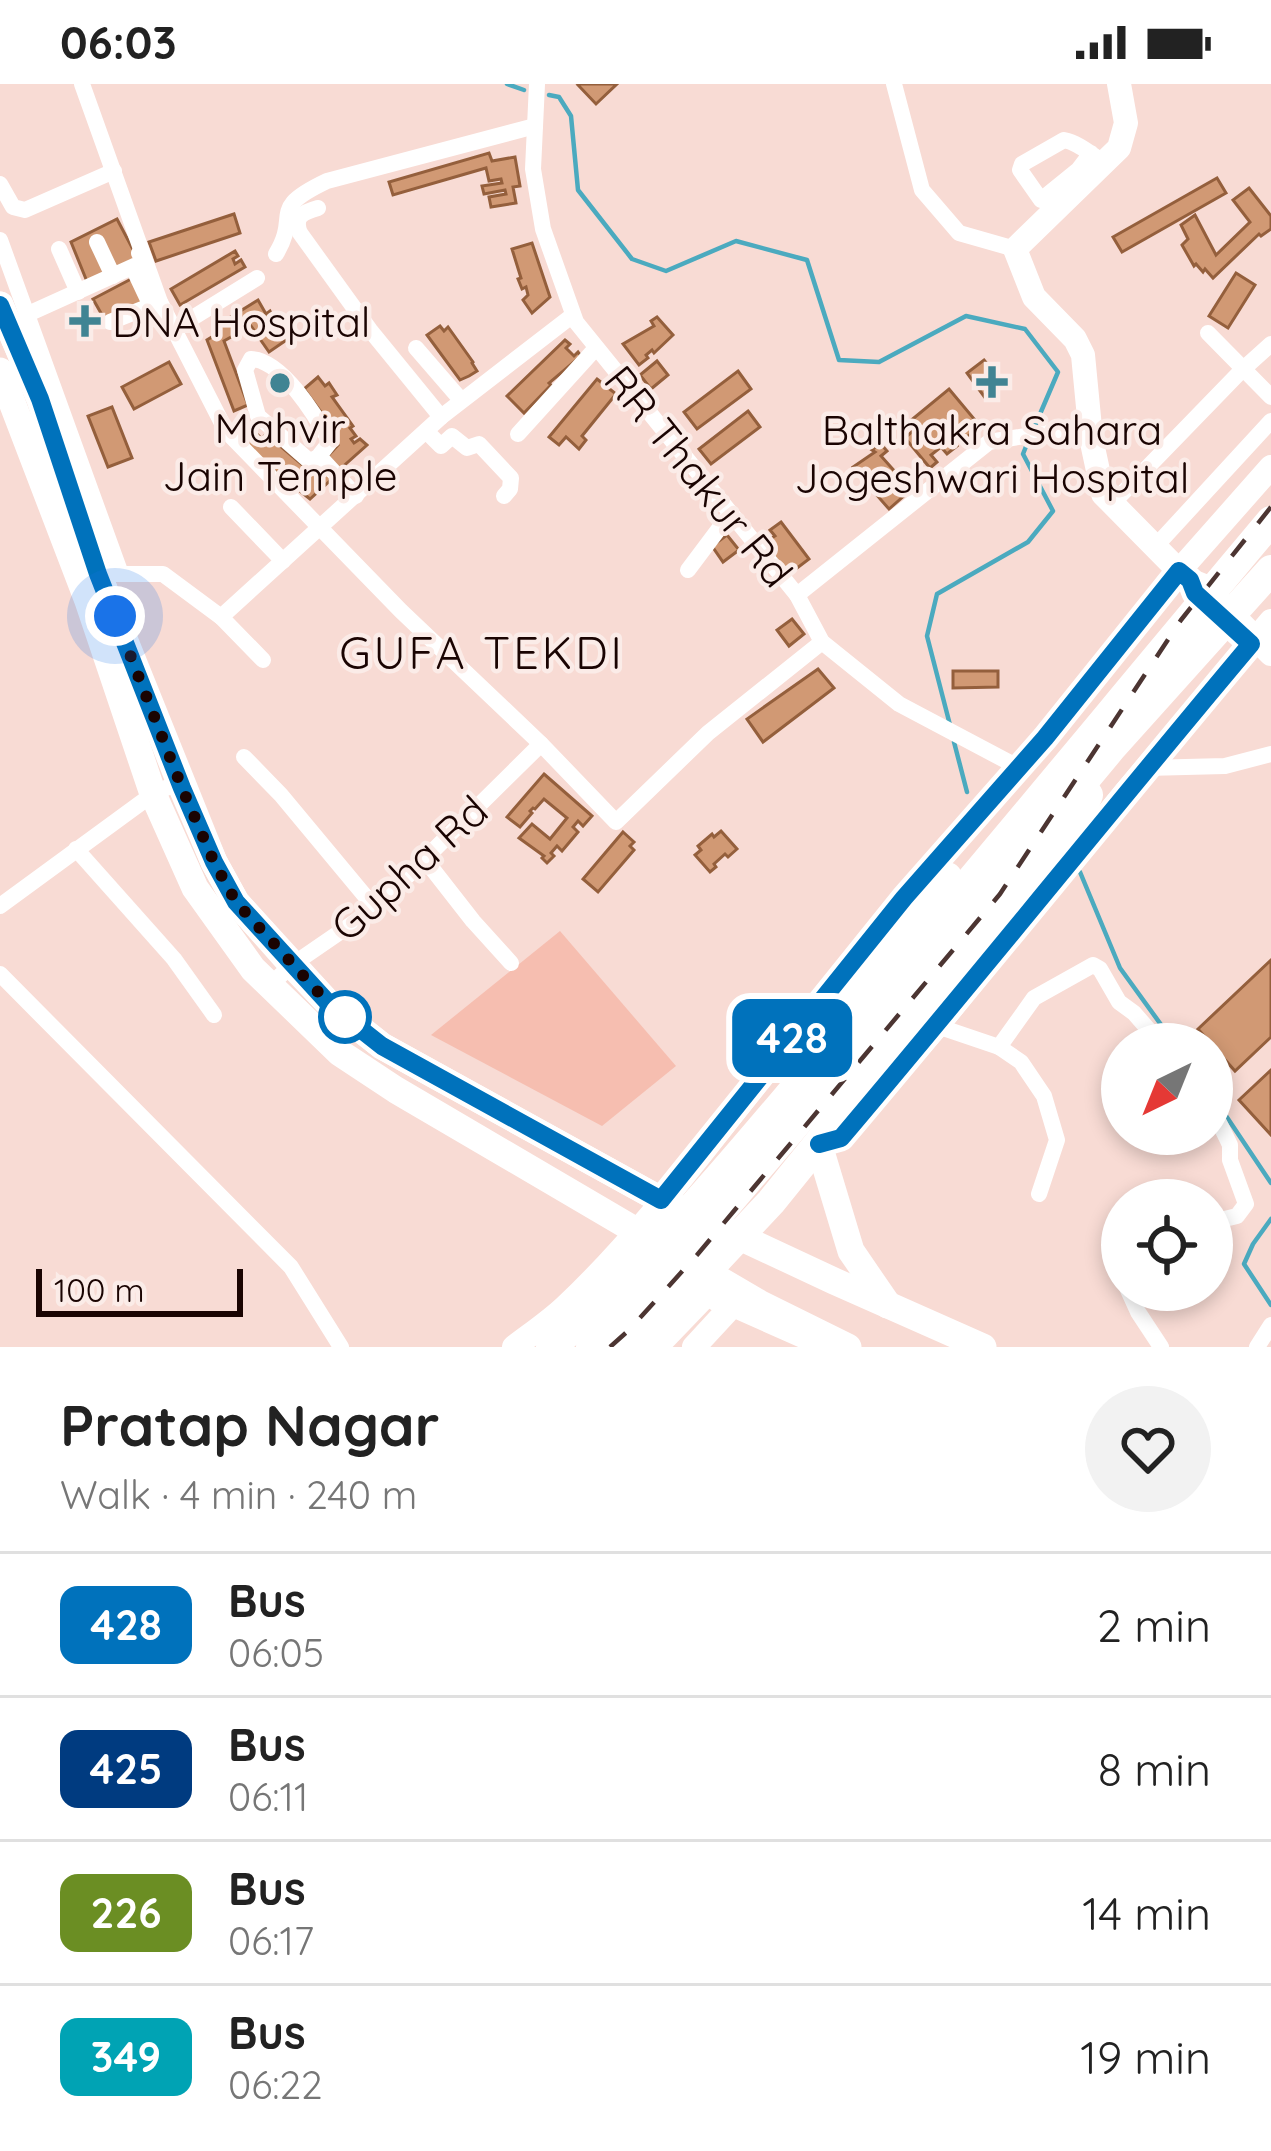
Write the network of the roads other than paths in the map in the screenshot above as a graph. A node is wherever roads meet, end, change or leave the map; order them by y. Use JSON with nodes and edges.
{"nodes":[{"id":1,"x":82,"y":84,"type":"edge"},
{"id":2,"x":537,"y":84,"type":"edge"},
{"id":3,"x":894,"y":84,"type":"edge"},
{"id":4,"x":1119,"y":84,"type":"edge"},
{"id":5,"x":535,"y":126,"type":"junction"},
{"id":6,"x":1098,"y":158,"type":"junction"},
{"id":7,"x":114,"y":171,"type":"junction"},
{"id":8,"x":0,"y":184,"type":"edge"},
{"id":9,"x":1047,"y":206,"type":"junction"},
{"id":10,"x":319,"y":208,"type":"dead end"},
{"id":11,"x":124,"y":221,"type":"dead end"},
{"id":12,"x":0,"y":240,"type":"edge"},
{"id":13,"x":97,"y":242,"type":"dead end"},
{"id":14,"x":59,"y":249,"type":"dead end"},
{"id":15,"x":1015,"y":249,"type":"junction"},
{"id":16,"x":276,"y":254,"type":"dead end"},
{"id":17,"x":142,"y":269,"type":"junction"},
{"id":18,"x":113,"y":276,"type":"junction"},
{"id":19,"x":257,"y":278,"type":"dead end"},
{"id":20,"x":84,"y":291,"type":"junction"},
{"id":21,"x":0,"y":304,"type":"edge"},
{"id":22,"x":155,"y":304,"type":"junction"},
{"id":23,"x":28,"y":314,"type":"junction"},
{"id":24,"x":573,"y":315,"type":"junction"},
{"id":25,"x":110,"y":322,"type":"dead end"},
{"id":26,"x":173,"y":330,"type":"junction"},
{"id":27,"x":1208,"y":333,"type":"dead end"},
{"id":28,"x":1271,"y":344,"type":"edge"},
{"id":29,"x":416,"y":348,"type":"dead end"},
{"id":30,"x":596,"y":349,"type":"junction"},
{"id":31,"x":199,"y":355,"type":"dead end"},
{"id":32,"x":1244,"y":368,"type":"junction"},
{"id":33,"x":0,"y":370,"type":"edge"},
{"id":34,"x":1271,"y":397,"type":"edge"},
{"id":35,"x":461,"y":400,"type":"junction"},
{"id":36,"x":1088,"y":404,"type":"junction"},
{"id":37,"x":258,"y":416,"type":"junction"},
{"id":38,"x":441,"y":417,"type":"junction"},
{"id":39,"x":1271,"y":421,"type":"edge"},
{"id":40,"x":426,"y":431,"type":"junction"},
{"id":41,"x":1053,"y":431,"type":"junction"},
{"id":42,"x":518,"y":434,"type":"dead end"},
{"id":43,"x":1091,"y":439,"type":"junction"},
{"id":44,"x":319,"y":455,"type":"junction"},
{"id":45,"x":1271,"y":467,"type":"edge"},
{"id":46,"x":356,"y":496,"type":"junction"},
{"id":47,"x":503,"y":496,"type":"dead end"},
{"id":48,"x":1111,"y":505,"type":"junction"},
{"id":49,"x":231,"y":507,"type":"dead end"},
{"id":50,"x":730,"y":514,"type":"junction"},
{"id":51,"x":1271,"y":521,"type":"edge"},
{"id":52,"x":319,"y":528,"type":"junction"},
{"id":53,"x":1154,"y":548,"type":"junction"},
{"id":54,"x":283,"y":561,"type":"junction"},
{"id":55,"x":688,"y":570,"type":"dead end"},
{"id":56,"x":1271,"y":570,"type":"edge"},
{"id":57,"x":110,"y":574,"type":"junction"},
{"id":58,"x":1208,"y":584,"type":"junction"},
{"id":59,"x":797,"y":596,"type":"junction"},
{"id":60,"x":221,"y":617,"type":"junction"},
{"id":61,"x":1262,"y":639,"type":"edge"},
{"id":62,"x":822,"y":642,"type":"junction"},
{"id":63,"x":263,"y":660,"type":"dead end"},
{"id":64,"x":1271,"y":668,"type":"edge"},
{"id":65,"x":1104,"y":740,"type":"junction"},
{"id":66,"x":541,"y":745,"type":"junction"},
{"id":67,"x":1271,"y":754,"type":"edge"},
{"id":68,"x":244,"y":757,"type":"dead end"},
{"id":69,"x":1018,"y":767,"type":"junction"},
{"id":70,"x":1146,"y":768,"type":"junction"},
{"id":71,"x":166,"y":788,"type":"junction"},
{"id":72,"x":76,"y":849,"type":"junction"},
{"id":73,"x":423,"y":857,"type":"junction"},
{"id":74,"x":0,"y":905,"type":"edge"},
{"id":75,"x":375,"y":908,"type":"junction"},
{"id":76,"x":511,"y":963,"type":"dead end"},
{"id":77,"x":917,"y":964,"type":"junction"},
{"id":78,"x":292,"y":965,"type":"junction"},
{"id":79,"x":0,"y":974,"type":"edge"},
{"id":80,"x":270,"y":985,"type":"junction"},
{"id":81,"x":214,"y":1015,"type":"dead end"},
{"id":82,"x":1143,"y":1023,"type":"edge"},
{"id":83,"x":938,"y":1026,"type":"junction"},
{"id":84,"x":999,"y":1047,"type":"junction"},
{"id":85,"x":776,"y":1057,"type":"junction"},
{"id":86,"x":874,"y":1087,"type":"junction"},
{"id":87,"x":819,"y":1144,"type":"junction"},
{"id":88,"x":1230,"y":1155,"type":"edge"},
{"id":89,"x":1039,"y":1194,"type":"dead end"},
{"id":90,"x":661,"y":1200,"type":"junction"},
{"id":91,"x":1233,"y":1217,"type":"edge"},
{"id":92,"x":635,"y":1230,"type":"junction"},
{"id":93,"x":740,"y":1237,"type":"junction"},
{"id":94,"x":703,"y":1283,"type":"junction"},
{"id":95,"x":888,"y":1305,"type":"junction"},
{"id":96,"x":730,"y":1308,"type":"junction"},
{"id":97,"x":1138,"y":1311,"type":"edge"},
{"id":98,"x":1271,"y":1325,"type":"edge"},
{"id":99,"x":341,"y":1347,"type":"edge"},
{"id":100,"x":514,"y":1347,"type":"edge"},
{"id":101,"x":551,"y":1347,"type":"edge"},
{"id":102,"x":591,"y":1347,"type":"edge"},
{"id":103,"x":621,"y":1347,"type":"edge"},
{"id":104,"x":656,"y":1347,"type":"edge"},
{"id":105,"x":694,"y":1347,"type":"edge"},
{"id":106,"x":818,"y":1347,"type":"edge"},
{"id":107,"x":848,"y":1347,"type":"edge"},
{"id":108,"x":983,"y":1347,"type":"edge"},
{"id":109,"x":1161,"y":1347,"type":"edge"},
{"id":110,"x":1257,"y":1347,"type":"edge"}],
"edges":[{"from":1,"to":7,"type":"street"},
{"from":2,"to":5,"type":"street","name":"RR Thakur Rd"},
{"from":3,"to":15,"type":"street"},
{"from":4,"to":6,"type":"street"},
{"from":5,"to":16,"type":"street"},
{"from":5,"to":24,"type":"street","name":"RR Thakur Rd"},
{"from":6,"to":9,"type":"street"},
{"from":6,"to":9,"type":"street"},
{"from":7,"to":8,"type":"street"},
{"from":7,"to":17,"type":"street"},
{"from":9,"to":15,"type":"street"},
{"from":10,"to":38,"type":"street"},
{"from":11,"to":18,"type":"street"},
{"from":12,"to":23,"type":"street"},
{"from":13,"to":18,"type":"street"},
{"from":14,"to":20,"type":"street"},
{"from":15,"to":36,"type":"street"},
{"from":17,"to":20,"type":"street"},
{"from":17,"to":22,"type":"street"},
{"from":18,"to":20,"type":"street"},
{"from":19,"to":26,"type":"street"},
{"from":20,"to":23,"type":"street"},
{"from":21,"to":57,"type":"main road"},
{"from":22,"to":25,"type":"street"},
{"from":22,"to":26,"type":"street"},
{"from":23,"to":57,"type":"street"},
{"from":24,"to":30,"type":"street","name":"RR Thakur Rd"},
{"from":24,"to":35,"type":"street"},
{"from":26,"to":52,"type":"street"},
{"from":27,"to":32,"type":"street"},
{"from":28,"to":32,"type":"street"},
{"from":29,"to":35,"type":"street"},
{"from":30,"to":42,"type":"street"},
{"from":30,"to":50,"type":"street","name":"RR Thakur Rd"},
{"from":31,"to":37,"type":"street"},
{"from":32,"to":34,"type":"street"},
{"from":32,"to":48,"type":"street"},
{"from":33,"to":71,"type":"main road"},
{"from":35,"to":38,"type":"street"},
{"from":36,"to":41,"type":"street"},
{"from":36,"to":43,"type":"street"},
{"from":37,"to":44,"type":"street"},
{"from":37,"to":44,"type":"street"},
{"from":38,"to":40,"type":"street"},
{"from":39,"to":53,"type":"street"},
{"from":40,"to":46,"type":"street"},
{"from":40,"to":47,"type":"street"},
{"from":41,"to":43,"type":"street"},
{"from":41,"to":59,"type":"street"},
{"from":43,"to":48,"type":"street"},
{"from":44,"to":46,"type":"street"},
{"from":45,"to":58,"type":"street"},
{"from":46,"to":52,"type":"street"},
{"from":48,"to":53,"type":"street"},
{"from":49,"to":54,"type":"street"},
{"from":50,"to":55,"type":"street"},
{"from":50,"to":59,"type":"street","name":"RR Thakur Rd"},
{"from":51,"to":58,"type":"highway"},
{"from":52,"to":54,"type":"street"},
{"from":52,"to":66,"type":"street"},
{"from":53,"to":58,"type":"street"},
{"from":54,"to":60,"type":"street"},
{"from":56,"to":58,"type":"highway"},
{"from":57,"to":60,"type":"street"},
{"from":57,"to":71,"type":"main road"},
{"from":58,"to":61,"type":"street"},
{"from":58,"to":65,"type":"highway"},
{"from":58,"to":69,"type":"street"},
{"from":59,"to":62,"type":"street","name":"RR Thakur Rd"},
{"from":60,"to":63,"type":"street"},
{"from":61,"to":64,"type":"street"},
{"from":61,"to":70,"type":"street"},
{"from":62,"to":66,"type":"street"},
{"from":62,"to":69,"type":"street","name":"RR Thakur Rd"},
{"from":65,"to":77,"type":"highway"},
{"from":65,"to":85,"type":"highway"},
{"from":65,"to":86,"type":"highway"},
{"from":66,"to":73,"type":"street","name":"Gupha Rd"},
{"from":67,"to":70,"type":"street"},
{"from":68,"to":75,"type":"street"},
{"from":69,"to":85,"type":"street"},
{"from":70,"to":83,"type":"street"},
{"from":71,"to":72,"type":"street"},
{"from":71,"to":78,"type":"main road"},
{"from":71,"to":80,"type":"main road"},
{"from":72,"to":74,"type":"street"},
{"from":72,"to":81,"type":"street"},
{"from":73,"to":75,"type":"street","name":"Gupha Rd"},
{"from":73,"to":76,"type":"street"},
{"from":75,"to":78,"type":"street","name":"Gupha Rd"},
{"from":77,"to":101,"type":"highway"},
{"from":77,"to":102,"type":"highway"},
{"from":78,"to":80,"type":"street","name":"Gupha Rd"},
{"from":78,"to":90,"type":"main road"},
{"from":79,"to":99,"type":"street"},
{"from":80,"to":92,"type":"main road"},
{"from":82,"to":84,"type":"street"},
{"from":83,"to":84,"type":"street"},
{"from":83,"to":86,"type":"street"},
{"from":84,"to":89,"type":"street"},
{"from":85,"to":90,"type":"street"},
{"from":86,"to":87,"type":"highway"},
{"from":87,"to":93,"type":"highway"},
{"from":87,"to":95,"type":"main road"},
{"from":88,"to":91,"type":"street"},
{"from":90,"to":92,"type":"street"},
{"from":90,"to":93,"type":"main road"},
{"from":92,"to":94,"type":"main road"},
{"from":92,"to":100,"type":"street"},
{"from":93,"to":94,"type":"highway"},
{"from":93,"to":95,"type":"main road"},
{"from":94,"to":96,"type":"street"},
{"from":94,"to":103,"type":"highway"},
{"from":94,"to":104,"type":"street"},
{"from":94,"to":107,"type":"main road"},
{"from":95,"to":108,"type":"main road"},
{"from":96,"to":105,"type":"street"},
{"from":96,"to":106,"type":"street"},
{"from":97,"to":109,"type":"street"},
{"from":98,"to":110,"type":"street"}]}
